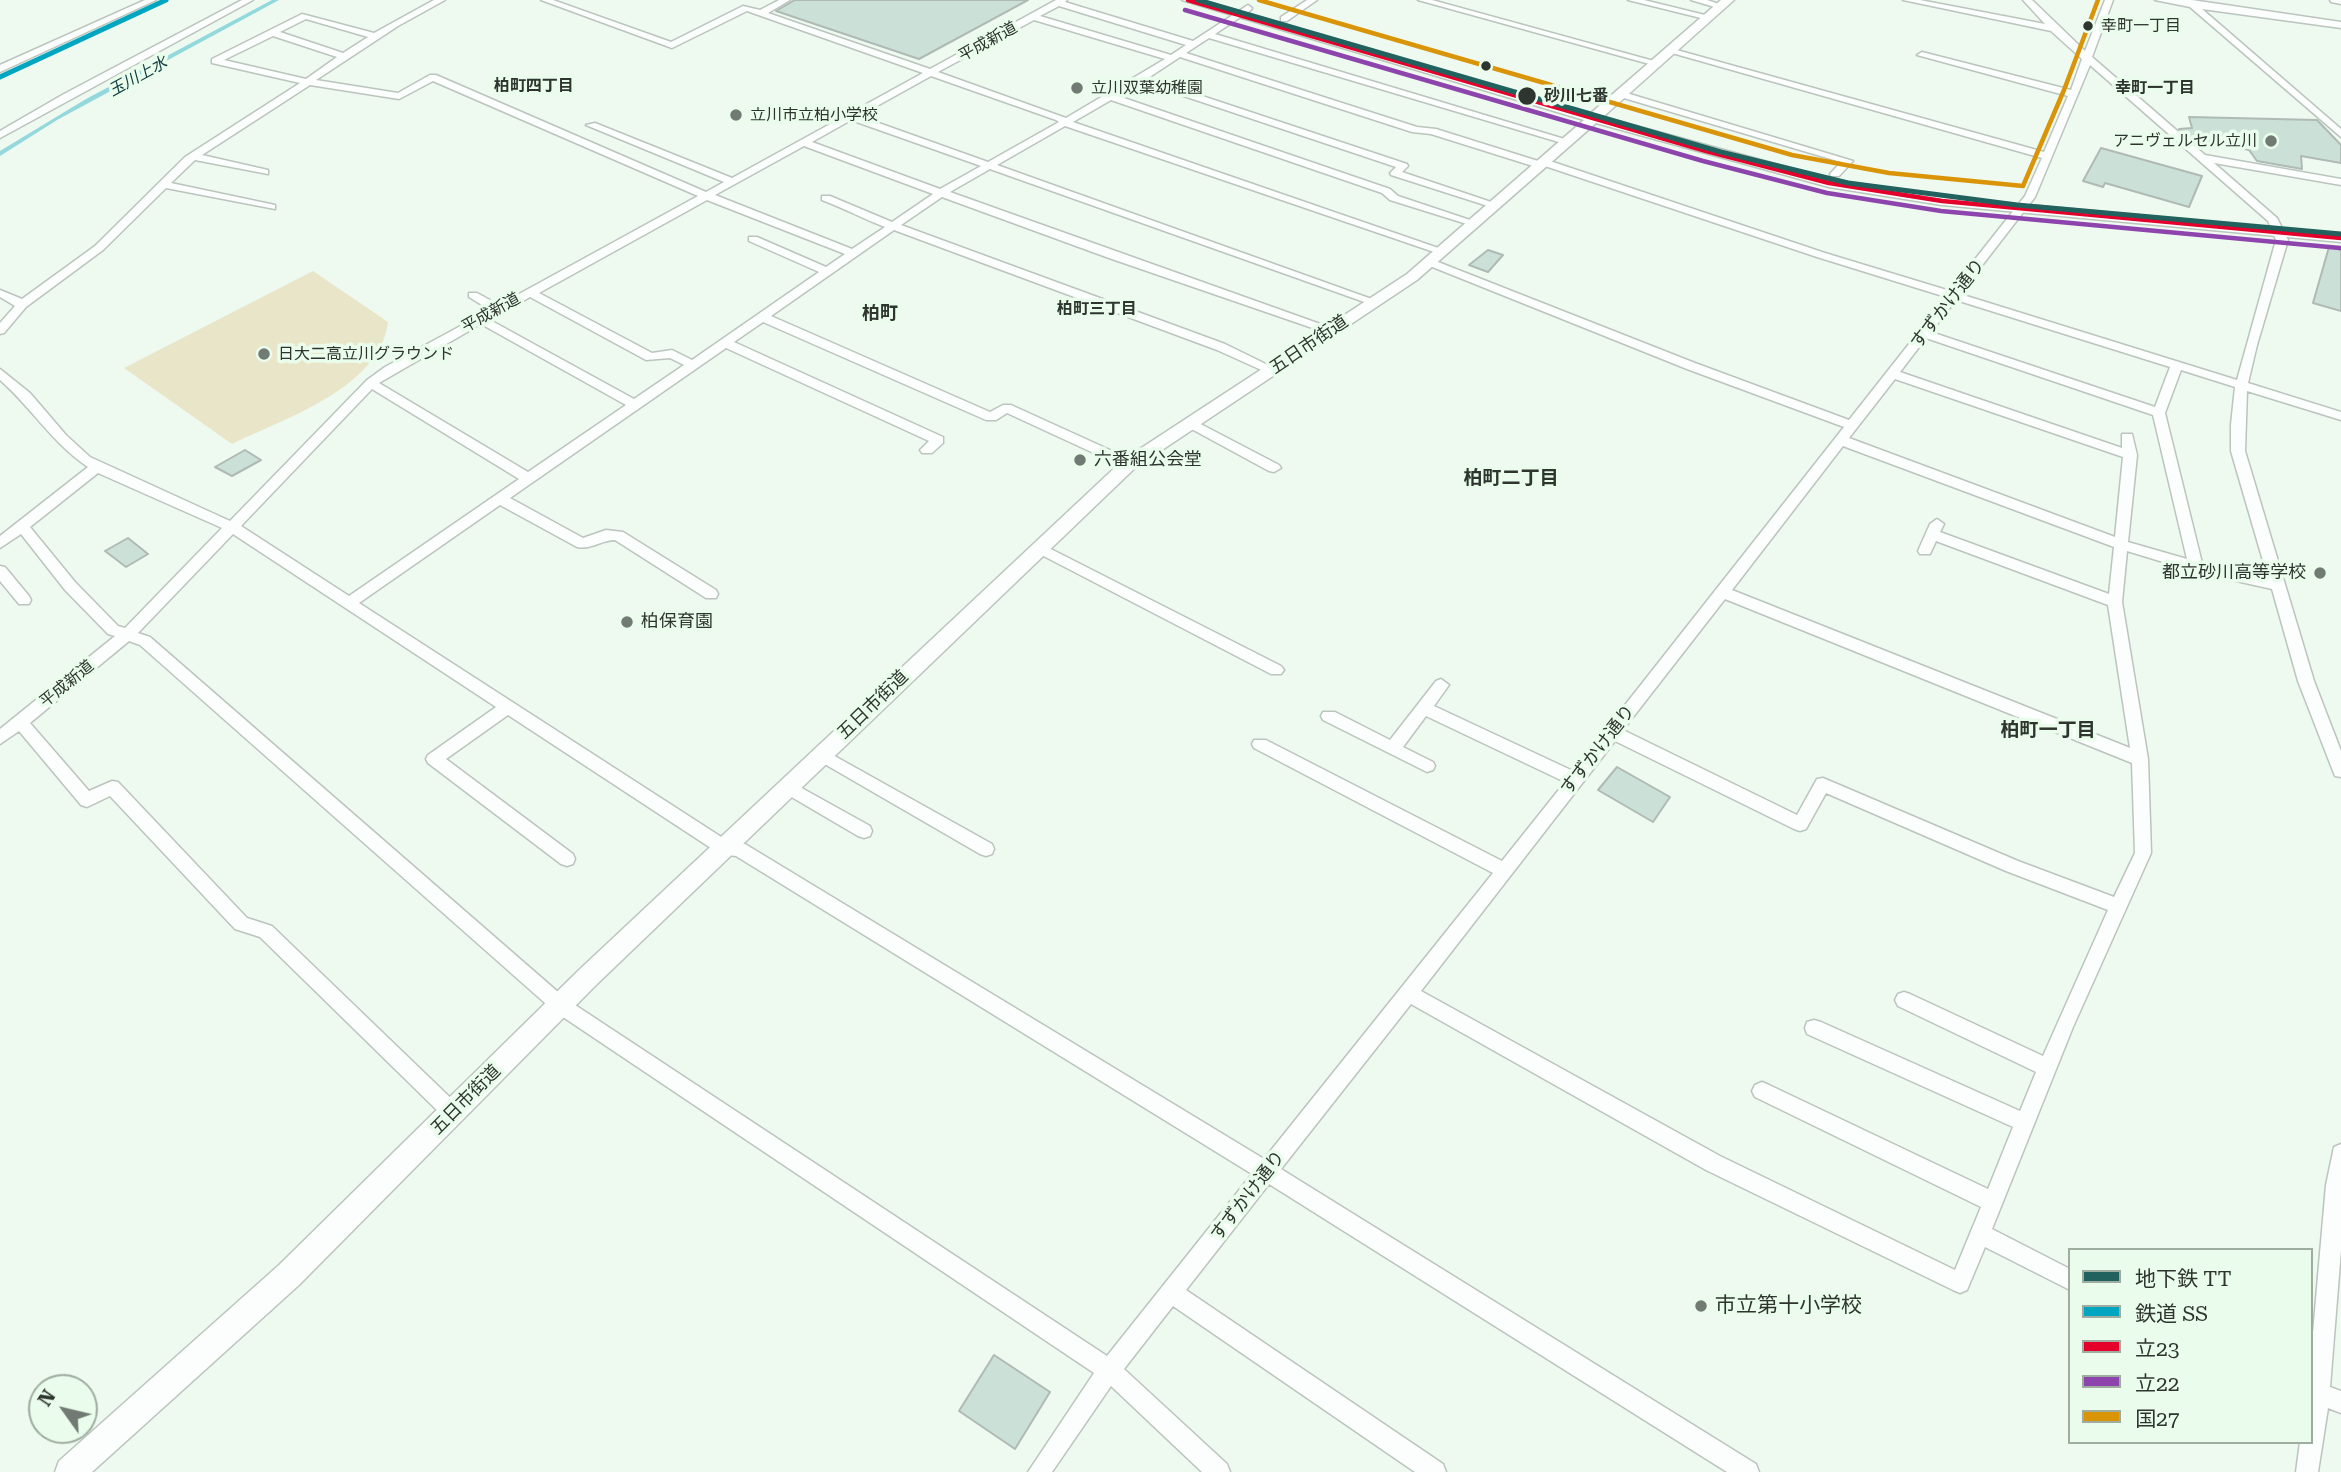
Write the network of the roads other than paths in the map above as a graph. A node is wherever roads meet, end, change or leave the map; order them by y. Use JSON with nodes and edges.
{"nodes":[{"id":1,"x":152,"y":0,"type":"edge"},
{"id":2,"x":249,"y":0,"type":"edge"},
{"id":3,"x":441,"y":0,"type":"edge"},
{"id":4,"x":545,"y":0,"type":"edge"},
{"id":5,"x":786,"y":0,"type":"edge"},
{"id":6,"x":1188,"y":0,"type":"edge"},
{"id":7,"x":1221,"y":0,"type":"edge"},
{"id":8,"x":1313,"y":0,"type":"edge"},
{"id":9,"x":1422,"y":0,"type":"edge"},
{"id":10,"x":1632,"y":0,"type":"edge"},
{"id":11,"x":1695,"y":0,"type":"edge"},
{"id":12,"x":1907,"y":0,"type":"edge"},
{"id":13,"x":2027,"y":0,"type":"edge"},
{"id":14,"x":2109,"y":0,"type":"edge"},
{"id":15,"x":2159,"y":0,"type":"edge"},
{"id":16,"x":2335,"y":0,"type":"edge"},
{"id":17,"x":2341,"y":1,"type":"edge"},
{"id":18,"x":1054,"y":3,"type":"edge"},
{"id":19,"x":1724,"y":3,"type":"edge"},
{"id":20,"x":2191,"y":3,"type":"edge"},
{"id":21,"x":1243,"y":11,"type":"junction"},
{"id":22,"x":760,"y":13,"type":"junction"},
{"id":23,"x":1034,"y":17,"type":"junction"},
{"id":24,"x":1709,"y":17,"type":"junction"},
{"id":25,"x":1284,"y":19,"type":"junction"},
{"id":26,"x":2341,"y":25,"type":"edge"},
{"id":27,"x":2054,"y":29,"type":"junction"},
{"id":28,"x":270,"y":32,"type":"junction"},
{"id":29,"x":1209,"y":35,"type":"junction"},
{"id":30,"x":375,"y":36,"type":"junction"},
{"id":31,"x":1194,"y":44,"type":"junction"},
{"id":32,"x":1670,"y":51,"type":"junction"},
{"id":33,"x":1922,"y":55,"type":"dead end"},
{"id":34,"x":344,"y":56,"type":"junction"},
{"id":35,"x":1176,"y":56,"type":"junction"},
{"id":36,"x":2087,"y":57,"type":"junction"},
{"id":37,"x":1656,"y":63,"type":"junction"},
{"id":38,"x":0,"y":69,"type":"edge"},
{"id":39,"x":932,"y":73,"type":"junction"},
{"id":40,"x":1141,"y":79,"type":"junction"},
{"id":41,"x":308,"y":82,"type":"junction"},
{"id":42,"x":1620,"y":94,"type":"junction"},
{"id":43,"x":2074,"y":94,"type":"junction"},
{"id":44,"x":1110,"y":97,"type":"junction"},
{"id":45,"x":1597,"y":114,"type":"junction"},
{"id":46,"x":849,"y":116,"type":"junction"},
{"id":47,"x":1065,"y":122,"type":"junction"},
{"id":48,"x":591,"y":125,"type":"dead end"},
{"id":49,"x":2339,"y":130,"type":"edge"},
{"id":50,"x":0,"y":135,"type":"edge"},
{"id":51,"x":1566,"y":141,"type":"junction"},
{"id":52,"x":802,"y":142,"type":"junction"},
{"id":53,"x":193,"y":156,"type":"junction"},
{"id":54,"x":2047,"y":156,"type":"junction"},
{"id":55,"x":2201,"y":158,"type":"junction"},
{"id":56,"x":1541,"y":163,"type":"junction"},
{"id":57,"x":986,"y":166,"type":"junction"},
{"id":58,"x":264,"y":172,"type":"dead end"},
{"id":59,"x":1835,"y":174,"type":"junction"},
{"id":60,"x":731,"y":181,"type":"junction"},
{"id":61,"x":2341,"y":183,"type":"edge"},
{"id":62,"x":163,"y":184,"type":"junction"},
{"id":63,"x":941,"y":193,"type":"junction"},
{"id":64,"x":705,"y":195,"type":"junction"},
{"id":65,"x":827,"y":198,"type":"dead end"},
{"id":66,"x":2026,"y":203,"type":"junction"},
{"id":67,"x":1495,"y":205,"type":"junction"},
{"id":68,"x":271,"y":207,"type":"dead end"},
{"id":69,"x":1474,"y":223,"type":"junction"},
{"id":70,"x":893,"y":226,"type":"junction"},
{"id":71,"x":2277,"y":226,"type":"junction"},
{"id":72,"x":2341,"y":226,"type":"edge"},
{"id":73,"x":2341,"y":238,"type":"edge"},
{"id":74,"x":753,"y":239,"type":"dead end"},
{"id":75,"x":853,"y":254,"type":"junction"},
{"id":76,"x":1435,"y":257,"type":"junction"},
{"id":77,"x":827,"y":272,"type":"junction"},
{"id":78,"x":529,"y":292,"type":"junction"},
{"id":79,"x":0,"y":293,"type":"edge"},
{"id":80,"x":473,"y":295,"type":"dead end"},
{"id":81,"x":1953,"y":297,"type":"junction"},
{"id":82,"x":1374,"y":302,"type":"junction"},
{"id":83,"x":22,"y":305,"type":"junction"},
{"id":84,"x":498,"y":309,"type":"junction"},
{"id":85,"x":763,"y":317,"type":"junction"},
{"id":86,"x":480,"y":319,"type":"junction"},
{"id":87,"x":0,"y":330,"type":"edge"},
{"id":88,"x":1331,"y":330,"type":"junction"},
{"id":89,"x":1925,"y":334,"type":"junction"},
{"id":90,"x":725,"y":343,"type":"junction"},
{"id":91,"x":693,"y":365,"type":"junction"},
{"id":92,"x":2176,"y":367,"type":"junction"},
{"id":93,"x":1272,"y":370,"type":"junction"},
{"id":94,"x":0,"y":373,"type":"edge"},
{"id":95,"x":1893,"y":374,"type":"junction"},
{"id":96,"x":371,"y":383,"type":"junction"},
{"id":97,"x":2241,"y":387,"type":"junction"},
{"id":98,"x":635,"y":405,"type":"junction"},
{"id":99,"x":2159,"y":412,"type":"junction"},
{"id":100,"x":2341,"y":416,"type":"edge"},
{"id":101,"x":1191,"y":423,"type":"junction"},
{"id":102,"x":1853,"y":426,"type":"junction"},
{"id":103,"x":2127,"y":438,"type":"dead end"},
{"id":104,"x":1841,"y":440,"type":"junction"},
{"id":105,"x":927,"y":450,"type":"dead end"},
{"id":106,"x":2130,"y":455,"type":"junction"},
{"id":107,"x":1129,"y":464,"type":"junction"},
{"id":108,"x":97,"y":467,"type":"junction"},
{"id":109,"x":1274,"y":468,"type":"dead end"},
{"id":110,"x":529,"y":479,"type":"junction"},
{"id":111,"x":500,"y":499,"type":"junction"},
{"id":112,"x":22,"y":526,"type":"junction"},
{"id":113,"x":232,"y":527,"type":"junction"},
{"id":114,"x":0,"y":543,"type":"edge"},
{"id":115,"x":2120,"y":544,"type":"junction"},
{"id":116,"x":1039,"y":548,"type":"junction"},
{"id":117,"x":1925,"y":551,"type":"dead end"},
{"id":118,"x":2196,"y":567,"type":"junction"},
{"id":119,"x":0,"y":571,"type":"edge"},
{"id":120,"x":2277,"y":585,"type":"junction"},
{"id":121,"x":1722,"y":592,"type":"junction"},
{"id":122,"x":711,"y":594,"type":"dead end"},
{"id":123,"x":24,"y":600,"type":"dead end"},
{"id":124,"x":2115,"y":602,"type":"junction"},
{"id":125,"x":349,"y":603,"type":"junction"},
{"id":126,"x":129,"y":633,"type":"junction"},
{"id":127,"x":1276,"y":670,"type":"dead end"},
{"id":128,"x":1441,"y":685,"type":"dead end"},
{"id":129,"x":507,"y":707,"type":"junction"},
{"id":130,"x":1424,"y":708,"type":"junction"},
{"id":131,"x":1329,"y":716,"type":"dead end"},
{"id":132,"x":20,"y":722,"type":"junction"},
{"id":133,"x":1612,"y":732,"type":"junction"},
{"id":134,"x":0,"y":738,"type":"edge"},
{"id":135,"x":1260,"y":744,"type":"dead end"},
{"id":136,"x":1392,"y":748,"type":"junction"},
{"id":137,"x":822,"y":755,"type":"junction"},
{"id":138,"x":2140,"y":759,"type":"junction"},
{"id":139,"x":1427,"y":766,"type":"dead end"},
{"id":140,"x":2341,"y":771,"type":"edge"},
{"id":141,"x":1575,"y":779,"type":"junction"},
{"id":142,"x":789,"y":787,"type":"junction"},
{"id":143,"x":864,"y":831,"type":"dead end"},
{"id":144,"x":726,"y":849,"type":"junction"},
{"id":145,"x":986,"y":849,"type":"dead end"},
{"id":146,"x":567,"y":859,"type":"dead end"},
{"id":147,"x":1505,"y":871,"type":"junction"},
{"id":148,"x":2118,"y":906,"type":"junction"},
{"id":149,"x":1409,"y":993,"type":"junction"},
{"id":150,"x":1904,"y":999,"type":"dead end"},
{"id":151,"x":560,"y":1005,"type":"junction"},
{"id":152,"x":1814,"y":1028,"type":"dead end"},
{"id":153,"x":2048,"y":1068,"type":"junction"},
{"id":154,"x":1762,"y":1091,"type":"dead end"},
{"id":155,"x":453,"y":1113,"type":"junction"},
{"id":156,"x":2025,"y":1124,"type":"junction"},
{"id":157,"x":2341,"y":1154,"type":"edge"},
{"id":158,"x":1267,"y":1172,"type":"junction"},
{"id":159,"x":1993,"y":1202,"type":"junction"},
{"id":160,"x":1980,"y":1234,"type":"junction"},
{"id":161,"x":2068,"y":1278,"type":"edge"},
{"id":162,"x":1171,"y":1293,"type":"junction"},
{"id":163,"x":1109,"y":1370,"type":"junction"},
{"id":164,"x":2315,"y":1392,"type":"edge"},
{"id":165,"x":2341,"y":1402,"type":"edge"},
{"id":166,"x":2313,"y":1415,"type":"edge"},
{"id":167,"x":2310,"y":1444,"type":"edge"},
{"id":168,"x":70,"y":1472,"type":"edge"},
{"id":169,"x":1039,"y":1472,"type":"edge"},
{"id":170,"x":1220,"y":1472,"type":"edge"},
{"id":171,"x":1435,"y":1472,"type":"edge"},
{"id":172,"x":1748,"y":1472,"type":"edge"},
{"id":173,"x":2308,"y":1472,"type":"edge"}],
"edges":[{"from":1,"to":38,"type":"street"},
{"from":2,"to":50,"type":"street"},
{"from":3,"to":30,"type":"street"},
{"from":4,"to":22,"type":"street"},
{"from":5,"to":22,"type":"street"},
{"from":6,"to":21,"type":"main road"},
{"from":7,"to":21,"type":"main road"},
{"from":8,"to":25,"type":"street"},
{"from":9,"to":37,"type":"street"},
{"from":10,"to":24,"type":"street"},
{"from":11,"to":19,"type":"street"},
{"from":12,"to":27,"type":"street"},
{"from":13,"to":27,"type":"street"},
{"from":14,"to":36,"type":"street","name":"すずかけ通り"},
{"from":15,"to":20,"type":"street"},
{"from":16,"to":17,"type":"street"},
{"from":18,"to":23,"type":"street","name":"平成新道"},
{"from":18,"to":31,"type":"street"},
{"from":19,"to":24,"type":"main road","name":"五日市街道"},
{"from":20,"to":26,"type":"street"},
{"from":20,"to":49,"type":"street"},
{"from":21,"to":25,"type":"main road"},
{"from":21,"to":29,"type":"street"},
{"from":21,"to":45,"type":"main road"},
{"from":22,"to":39,"type":"street"},
{"from":23,"to":35,"type":"street"},
{"from":23,"to":39,"type":"street","name":"平成新道"},
{"from":24,"to":32,"type":"main road","name":"五日市街道"},
{"from":25,"to":45,"type":"main road"},
{"from":27,"to":36,"type":"street"},
{"from":28,"to":30,"type":"street"},
{"from":28,"to":34,"type":"street"},
{"from":28,"to":41,"type":"street"},
{"from":29,"to":31,"type":"street"},
{"from":29,"to":51,"type":"street"},
{"from":30,"to":34,"type":"street"},
{"from":31,"to":35,"type":"street"},
{"from":32,"to":37,"type":"main road","name":"五日市街道"},
{"from":32,"to":54,"type":"street"},
{"from":33,"to":43,"type":"street"},
{"from":34,"to":41,"type":"street"},
{"from":35,"to":40,"type":"street"},
{"from":35,"to":56,"type":"street"},
{"from":36,"to":43,"type":"street","name":"すずかけ通り"},
{"from":36,"to":55,"type":"street"},
{"from":37,"to":42,"type":"main road","name":"五日市街道"},
{"from":39,"to":46,"type":"street","name":"平成新道"},
{"from":39,"to":47,"type":"street"},
{"from":40,"to":44,"type":"street"},
{"from":40,"to":67,"type":"street"},
{"from":41,"to":53,"type":"street"},
{"from":41,"to":64,"type":"street"},
{"from":42,"to":45,"type":"main road","name":"五日市街道"},
{"from":42,"to":59,"type":"street"},
{"from":43,"to":54,"type":"street","name":"すずかけ通り"},
{"from":44,"to":47,"type":"street"},
{"from":44,"to":69,"type":"street"},
{"from":45,"to":51,"type":"main road","name":"五日市街道"},
{"from":45,"to":59,"type":"main road"},
{"from":45,"to":66,"type":"main road"},
{"from":46,"to":52,"type":"street","name":"平成新道"},
{"from":46,"to":57,"type":"street"},
{"from":47,"to":57,"type":"street"},
{"from":47,"to":76,"type":"street"},
{"from":48,"to":60,"type":"street"},
{"from":51,"to":56,"type":"main road","name":"五日市街道"},
{"from":52,"to":60,"type":"street","name":"平成新道"},
{"from":52,"to":63,"type":"street"},
{"from":53,"to":58,"type":"street"},
{"from":53,"to":62,"type":"street"},
{"from":54,"to":66,"type":"street","name":"すずかけ通り"},
{"from":55,"to":61,"type":"street"},
{"from":55,"to":71,"type":"street"},
{"from":56,"to":67,"type":"main road","name":"五日市街道"},
{"from":56,"to":81,"type":"street"},
{"from":57,"to":63,"type":"street"},
{"from":57,"to":82,"type":"street"},
{"from":59,"to":66,"type":"main road"},
{"from":60,"to":64,"type":"street","name":"平成新道"},
{"from":62,"to":68,"type":"street"},
{"from":62,"to":83,"type":"street"},
{"from":63,"to":70,"type":"street"},
{"from":63,"to":88,"type":"street"},
{"from":64,"to":75,"type":"street"},
{"from":64,"to":78,"type":"street","name":"平成新道"},
{"from":65,"to":70,"type":"street"},
{"from":66,"to":71,"type":"main road"},
{"from":66,"to":81,"type":"street","name":"すずかけ通り"},
{"from":67,"to":69,"type":"main road","name":"五日市街道"},
{"from":69,"to":76,"type":"main road","name":"五日市街道"},
{"from":70,"to":75,"type":"street"},
{"from":70,"to":93,"type":"street"},
{"from":71,"to":72,"type":"main road"},
{"from":71,"to":73,"type":"main road"},
{"from":71,"to":97,"type":"street"},
{"from":74,"to":77,"type":"street"},
{"from":75,"to":77,"type":"street"},
{"from":76,"to":82,"type":"main road","name":"五日市街道"},
{"from":76,"to":102,"type":"street"},
{"from":77,"to":85,"type":"street"},
{"from":78,"to":84,"type":"street","name":"平成新道"},
{"from":78,"to":91,"type":"street"},
{"from":79,"to":83,"type":"street"},
{"from":80,"to":84,"type":"street"},
{"from":81,"to":89,"type":"street","name":"すずかけ通り"},
{"from":81,"to":92,"type":"street"},
{"from":82,"to":88,"type":"main road","name":"五日市街道"},
{"from":83,"to":87,"type":"street"},
{"from":84,"to":86,"type":"street","name":"平成新道"},
{"from":85,"to":90,"type":"street"},
{"from":85,"to":107,"type":"street"},
{"from":86,"to":96,"type":"street","name":"平成新道"},
{"from":86,"to":98,"type":"street"},
{"from":88,"to":93,"type":"main road","name":"五日市街道"},
{"from":89,"to":95,"type":"street","name":"すずかけ通り"},
{"from":89,"to":99,"type":"street"},
{"from":90,"to":91,"type":"street"},
{"from":90,"to":105,"type":"street"},
{"from":91,"to":98,"type":"street"},
{"from":92,"to":97,"type":"street"},
{"from":92,"to":99,"type":"street"},
{"from":93,"to":101,"type":"main road","name":"五日市街道"},
{"from":94,"to":108,"type":"street"},
{"from":95,"to":102,"type":"street","name":"すずかけ通り"},
{"from":95,"to":106,"type":"street"},
{"from":96,"to":110,"type":"street"},
{"from":96,"to":113,"type":"street","name":"平成新道"},
{"from":97,"to":100,"type":"street"},
{"from":97,"to":120,"type":"street"},
{"from":98,"to":110,"type":"street"},
{"from":99,"to":118,"type":"street"},
{"from":101,"to":107,"type":"main road","name":"五日市街道"},
{"from":101,"to":109,"type":"street"},
{"from":102,"to":104,"type":"street","name":"すずかけ通り"},
{"from":103,"to":106,"type":"street"},
{"from":104,"to":115,"type":"street"},
{"from":104,"to":121,"type":"street","name":"すずかけ通り"},
{"from":106,"to":115,"type":"street"},
{"from":107,"to":116,"type":"main road","name":"五日市街道"},
{"from":108,"to":112,"type":"street"},
{"from":108,"to":113,"type":"street"},
{"from":110,"to":111,"type":"street"},
{"from":111,"to":122,"type":"street"},
{"from":111,"to":125,"type":"street"},
{"from":112,"to":114,"type":"street"},
{"from":112,"to":126,"type":"street"},
{"from":113,"to":125,"type":"street"},
{"from":113,"to":126,"type":"street","name":"平成新道"},
{"from":115,"to":118,"type":"street"},
{"from":115,"to":124,"type":"street"},
{"from":116,"to":127,"type":"street"},
{"from":116,"to":137,"type":"main road","name":"五日市街道"},
{"from":117,"to":124,"type":"street"},
{"from":118,"to":120,"type":"street"},
{"from":119,"to":123,"type":"street"},
{"from":120,"to":140,"type":"street"},
{"from":121,"to":133,"type":"street","name":"すずかけ通り"},
{"from":121,"to":138,"type":"street"},
{"from":124,"to":138,"type":"street"},
{"from":125,"to":129,"type":"street"},
{"from":126,"to":132,"type":"street","name":"平成新道"},
{"from":126,"to":151,"type":"street"},
{"from":128,"to":130,"type":"street"},
{"from":129,"to":144,"type":"street"},
{"from":129,"to":146,"type":"street"},
{"from":130,"to":136,"type":"street"},
{"from":130,"to":141,"type":"street"},
{"from":131,"to":136,"type":"street"},
{"from":132,"to":134,"type":"street","name":"平成新道"},
{"from":132,"to":155,"type":"street"},
{"from":133,"to":141,"type":"street","name":"すずかけ通り"},
{"from":133,"to":148,"type":"street"},
{"from":135,"to":147,"type":"street"},
{"from":136,"to":139,"type":"street"},
{"from":137,"to":142,"type":"main road","name":"五日市街道"},
{"from":137,"to":145,"type":"street"},
{"from":138,"to":148,"type":"street"},
{"from":141,"to":147,"type":"street","name":"すずかけ通り"},
{"from":142,"to":143,"type":"street"},
{"from":142,"to":144,"type":"main road","name":"五日市街道"},
{"from":144,"to":151,"type":"main road","name":"五日市街道"},
{"from":144,"to":158,"type":"street"},
{"from":147,"to":149,"type":"street","name":"すずかけ通り"},
{"from":148,"to":153,"type":"street"},
{"from":149,"to":158,"type":"street","name":"すずかけ通り"},
{"from":149,"to":160,"type":"street"},
{"from":150,"to":153,"type":"street"},
{"from":151,"to":155,"type":"main road","name":"五日市街道"},
{"from":151,"to":163,"type":"street"},
{"from":152,"to":156,"type":"street"},
{"from":153,"to":156,"type":"street"},
{"from":154,"to":159,"type":"street"},
{"from":155,"to":168,"type":"main road","name":"五日市街道"},
{"from":156,"to":159,"type":"street"},
{"from":157,"to":164,"type":"street"},
{"from":158,"to":162,"type":"street","name":"すずかけ通り"},
{"from":158,"to":172,"type":"street"},
{"from":159,"to":160,"type":"street"},
{"from":160,"to":161,"type":"street"},
{"from":162,"to":163,"type":"street","name":"すずかけ通り"},
{"from":162,"to":171,"type":"street"},
{"from":163,"to":169,"type":"street","name":"すずかけ通り"},
{"from":163,"to":170,"type":"street"},
{"from":164,"to":165,"type":"street"},
{"from":164,"to":166,"type":"street"},
{"from":167,"to":173,"type":"street"}]}
